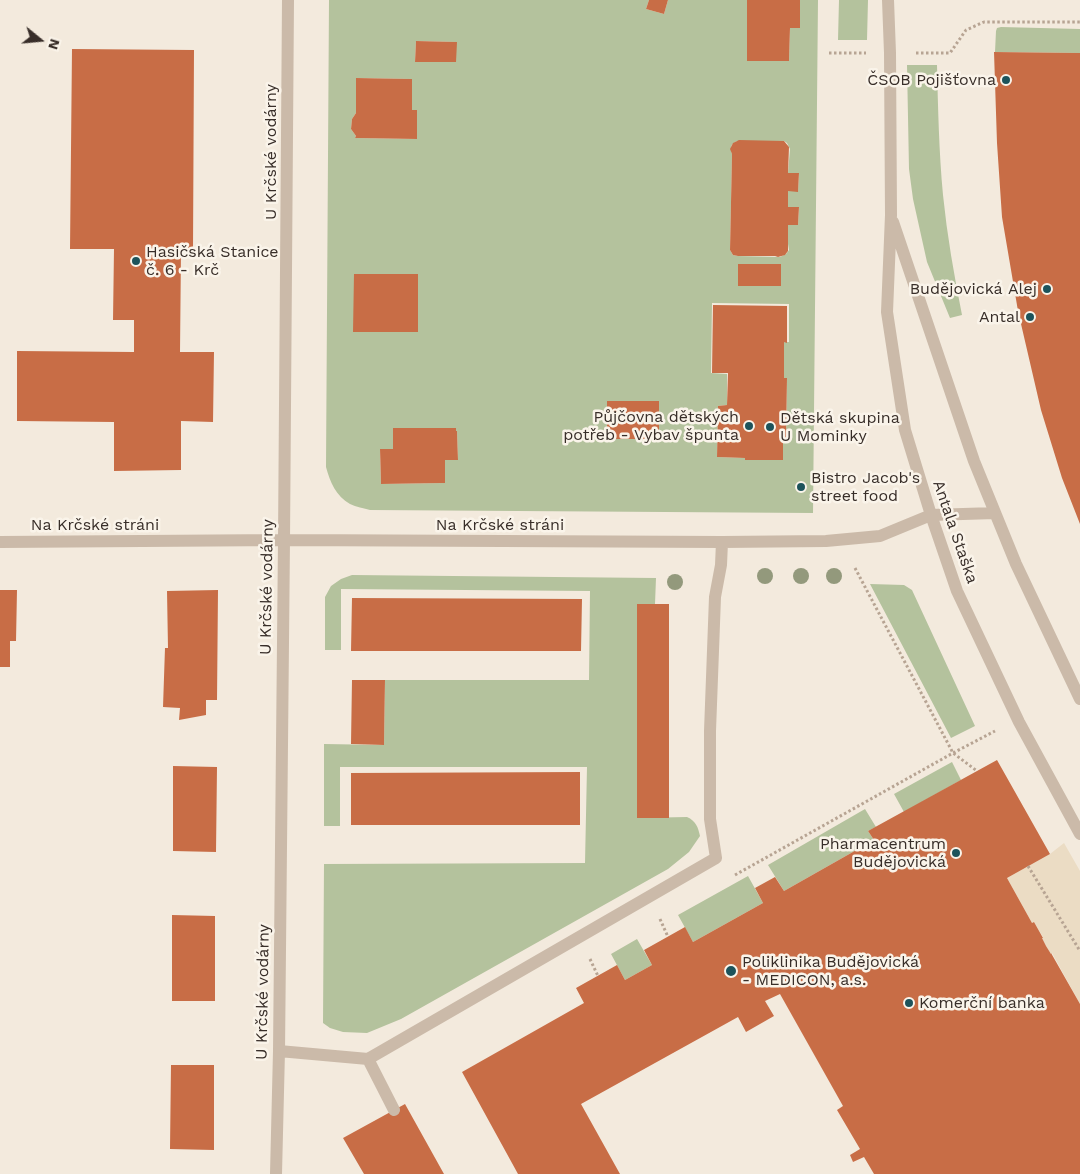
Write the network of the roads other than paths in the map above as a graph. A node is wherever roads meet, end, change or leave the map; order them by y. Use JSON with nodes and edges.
{"nodes":[{"id":1,"x":288,"y":0,"type":"edge"},
{"id":2,"x":888,"y":0,"type":"edge"},
{"id":3,"x":891,"y":215,"type":"junction"},
{"id":4,"x":995,"y":513,"type":"junction"},
{"id":5,"x":931,"y":515,"type":"junction"},
{"id":6,"x":284,"y":540,"type":"junction"},
{"id":7,"x":0,"y":542,"type":"edge"},
{"id":8,"x":722,"y":542,"type":"junction"},
{"id":9,"x":1080,"y":699,"type":"edge"},
{"id":10,"x":1080,"y":834,"type":"edge"},
{"id":11,"x":279,"y":1051,"type":"junction"},
{"id":12,"x":368,"y":1060,"type":"junction"},
{"id":13,"x":394,"y":1110,"type":"dead end"},
{"id":14,"x":276,"y":1174,"type":"edge"}],
"edges":[{"from":1,"to":6,"type":"street","name":"U Krčské vodárny"},
{"from":2,"to":3,"type":"street","name":"Antala Staška"},
{"from":3,"to":4,"type":"street","name":"Antala Staška"},
{"from":3,"to":5,"type":"street","name":"Antala Staška"},
{"from":4,"to":5,"type":"street","name":"Na Krčské stráni"},
{"from":4,"to":9,"type":"street","name":"Antala Staška"},
{"from":5,"to":8,"type":"street","name":"Na Krčské stráni"},
{"from":5,"to":10,"type":"street","name":"Antala Staška"},
{"from":6,"to":7,"type":"street","name":"Na Krčské stráni"},
{"from":6,"to":8,"type":"street","name":"Na Krčské stráni"},
{"from":6,"to":11,"type":"street","name":"U Krčské vodárny"},
{"from":8,"to":12,"type":"street"},
{"from":11,"to":12,"type":"street"},
{"from":11,"to":14,"type":"street","name":"U Krčské vodárny"},
{"from":12,"to":13,"type":"street"}]}
